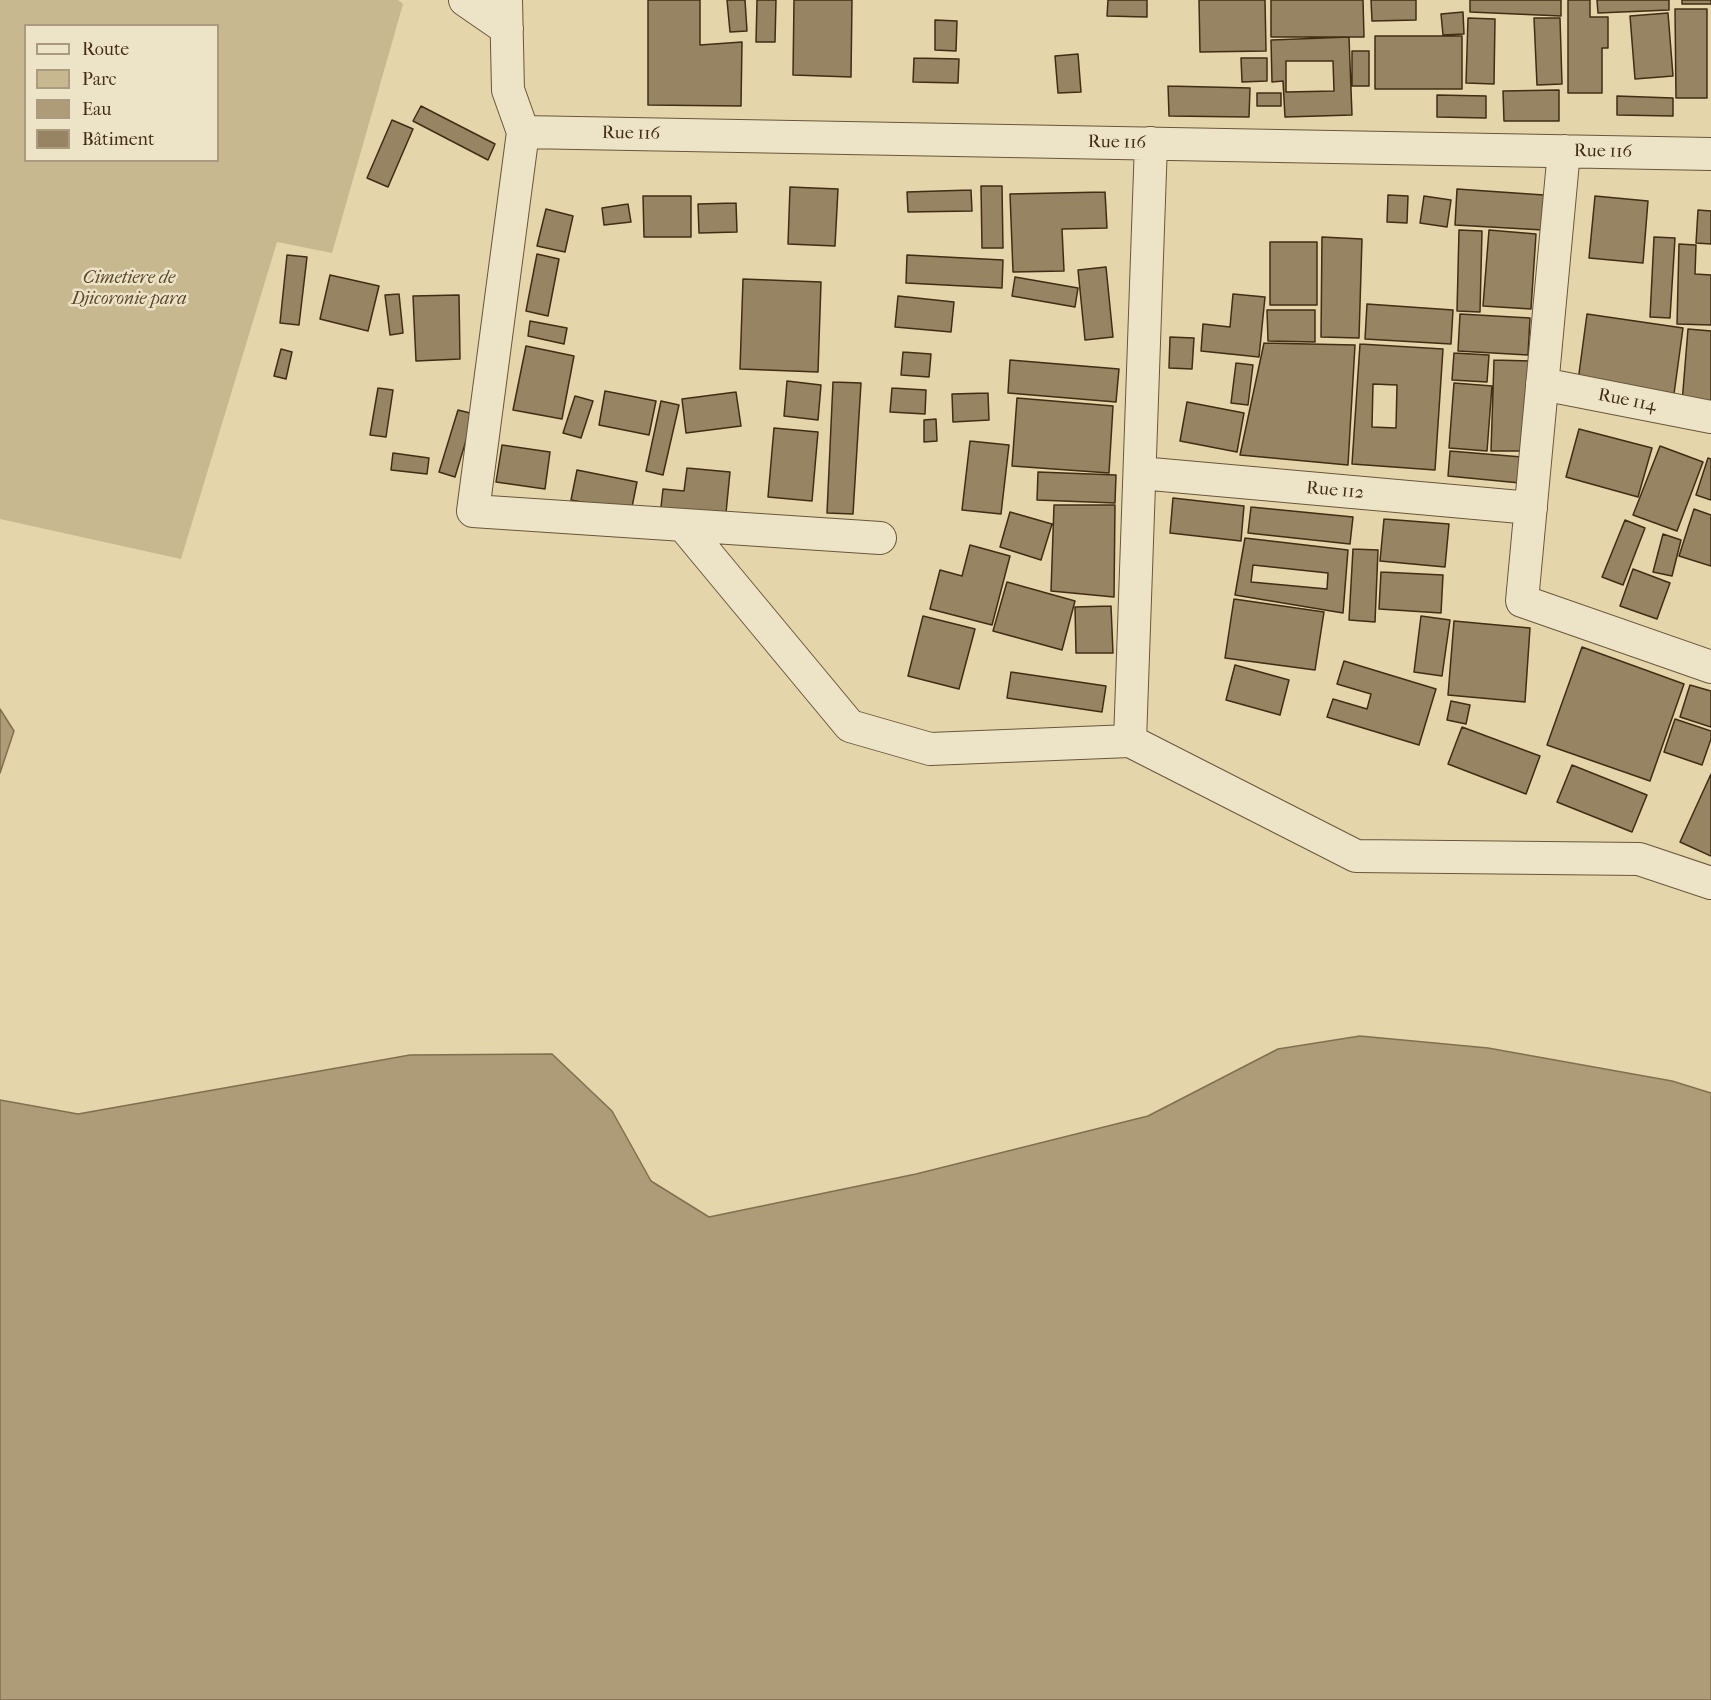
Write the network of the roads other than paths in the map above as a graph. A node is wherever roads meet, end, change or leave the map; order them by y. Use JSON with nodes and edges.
{"nodes":[{"id":1,"x":465,"y":0,"type":"edge"},
{"id":2,"x":507,"y":14,"type":"edge"},
{"id":3,"x":523,"y":132,"type":"junction"},
{"id":4,"x":1151,"y":144,"type":"junction"},
{"id":5,"x":1564,"y":151,"type":"junction"},
{"id":6,"x":1711,"y":154,"type":"edge"},
{"id":7,"x":1542,"y":384,"type":"junction"},
{"id":8,"x":1711,"y":417,"type":"edge"},
{"id":9,"x":1140,"y":473,"type":"junction"},
{"id":10,"x":1531,"y":508,"type":"junction"},
{"id":11,"x":683,"y":525,"type":"junction"},
{"id":12,"x":880,"y":538,"type":"dead end"},
{"id":13,"x":1711,"y":667,"type":"edge"},
{"id":14,"x":1130,"y":741,"type":"junction"},
{"id":15,"x":1711,"y":883,"type":"edge"}],
"edges":[{"from":1,"to":2,"type":"street"},
{"from":2,"to":3,"type":"street"},
{"from":3,"to":4,"type":"street","name":"Rue 116"},
{"from":3,"to":11,"type":"street"},
{"from":4,"to":5,"type":"street","name":"Rue 116"},
{"from":4,"to":9,"type":"street"},
{"from":5,"to":6,"type":"street","name":"Rue 116"},
{"from":5,"to":7,"type":"street"},
{"from":7,"to":8,"type":"street","name":"Rue 114"},
{"from":7,"to":10,"type":"street"},
{"from":9,"to":10,"type":"street","name":"Rue 112"},
{"from":9,"to":14,"type":"street"},
{"from":10,"to":13,"type":"street"},
{"from":11,"to":12,"type":"street"},
{"from":11,"to":14,"type":"street"},
{"from":14,"to":15,"type":"street"}]}
